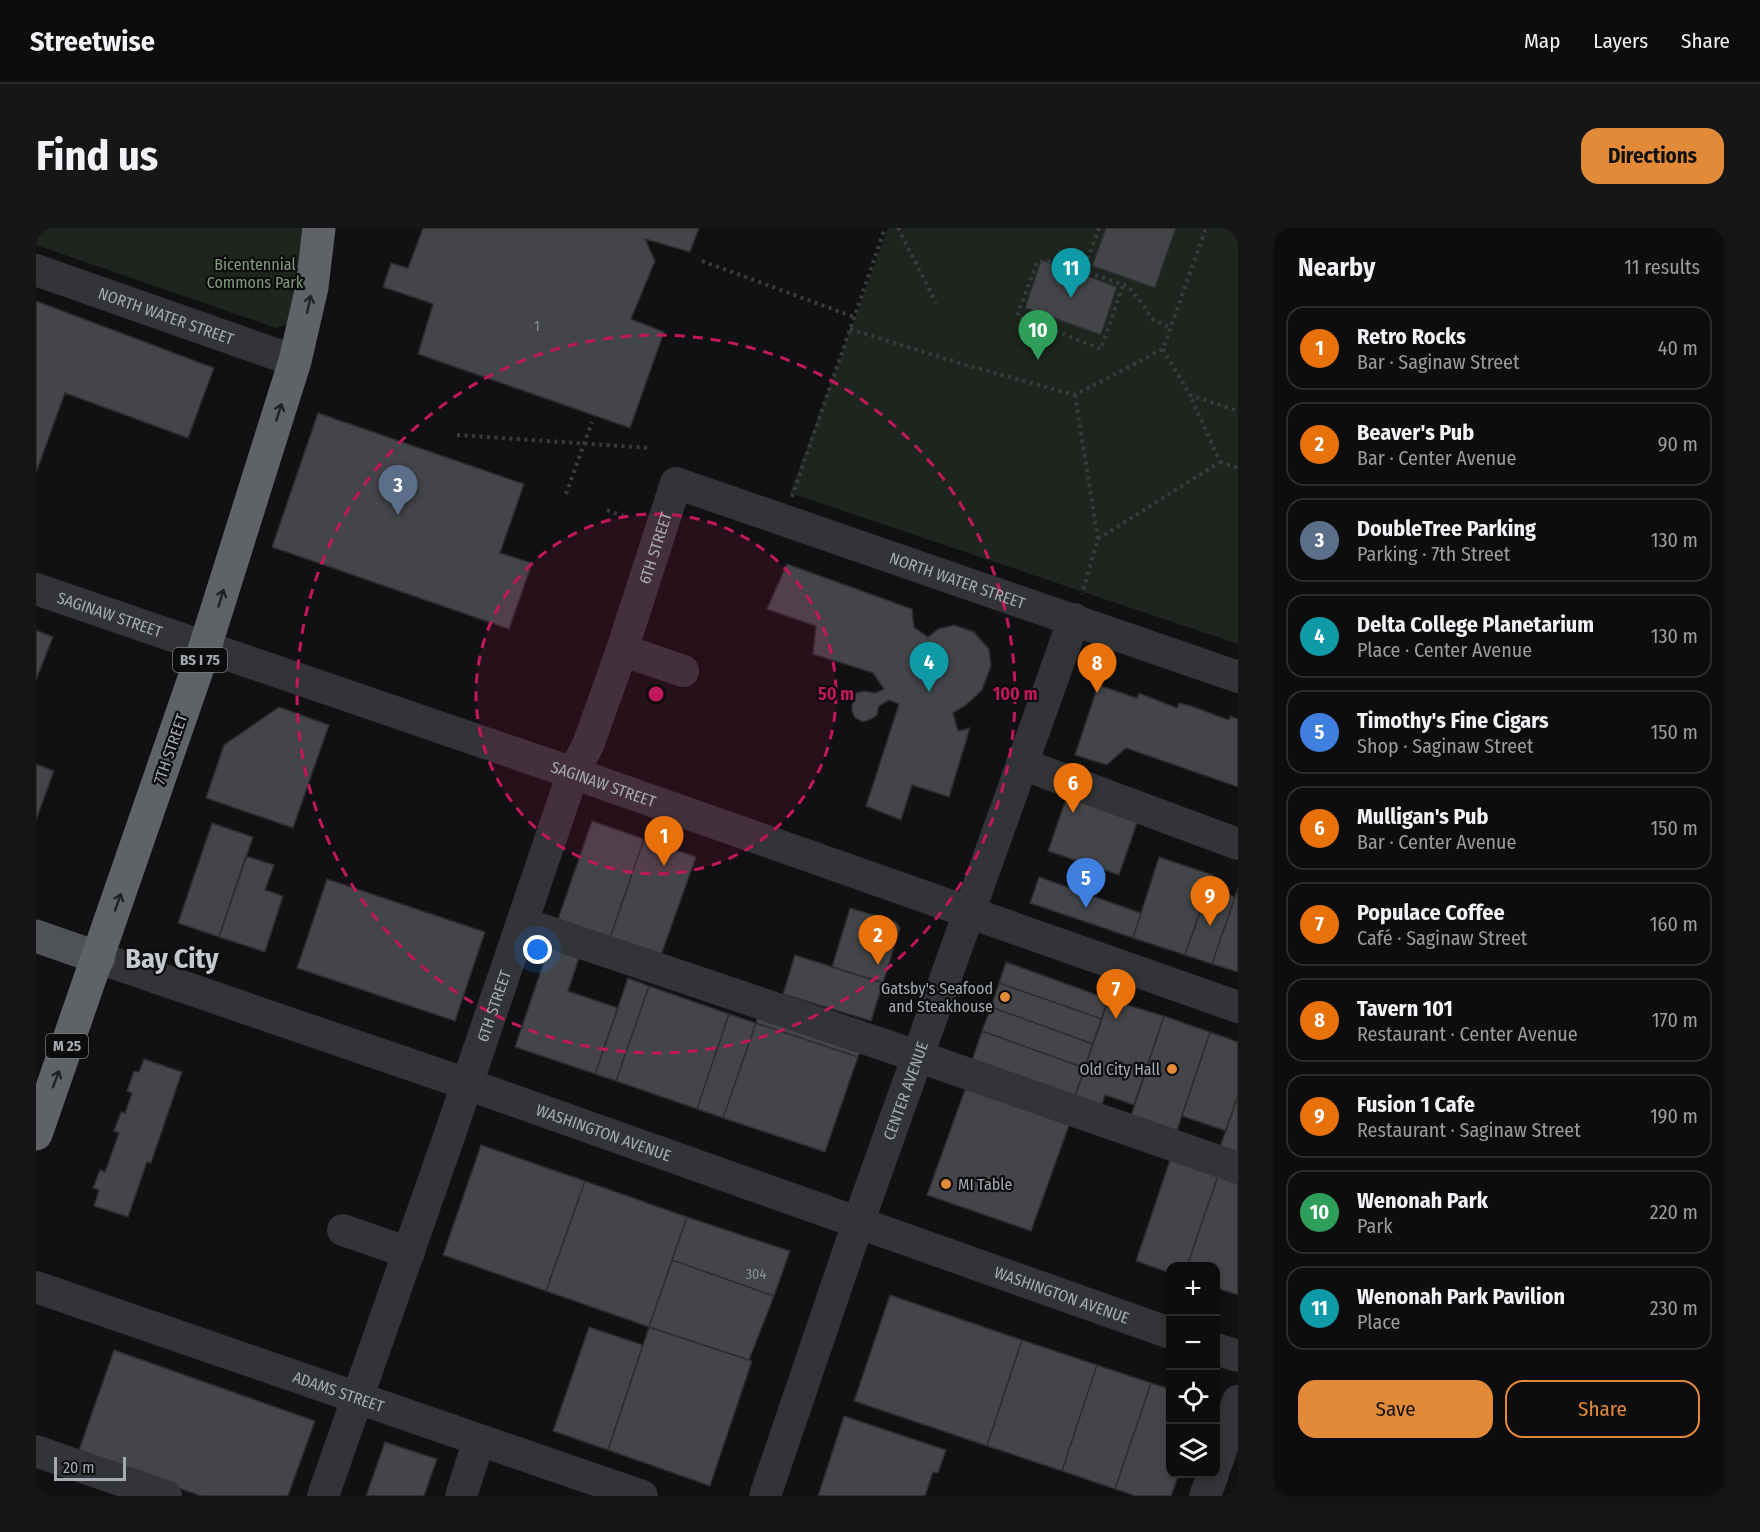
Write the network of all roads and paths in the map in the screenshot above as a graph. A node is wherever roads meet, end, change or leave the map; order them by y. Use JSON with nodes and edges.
{"nodes":[{"id":1,"x":319,"y":228,"type":"edge"},
{"id":2,"x":885,"y":228,"type":"edge"},
{"id":3,"x":898,"y":228,"type":"edge"},
{"id":4,"x":1099,"y":228,"type":"edge"},
{"id":5,"x":1206,"y":228,"type":"edge"},
{"id":6,"x":1088,"y":258,"type":"junction"},
{"id":7,"x":702,"y":261,"type":"dead end"},
{"id":8,"x":36,"y":270,"type":"edge"},
{"id":9,"x":1123,"y":285,"type":"junction"},
{"id":10,"x":936,"y":303,"type":"dead end"},
{"id":11,"x":854,"y":316,"type":"junction"},
{"id":12,"x":1171,"y":328,"type":"junction"},
{"id":13,"x":850,"y":329,"type":"junction"},
{"id":14,"x":1163,"y":349,"type":"junction"},
{"id":15,"x":295,"y":361,"type":"junction"},
{"id":16,"x":1075,"y":395,"type":"junction"},
{"id":17,"x":1190,"y":395,"type":"junction"},
{"id":18,"x":1238,"y":411,"type":"edge"},
{"id":19,"x":592,"y":422,"type":"dead end"},
{"id":20,"x":456,"y":435,"type":"dead end"},
{"id":21,"x":584,"y":443,"type":"junction"},
{"id":22,"x":652,"y":448,"type":"dead end"},
{"id":23,"x":1220,"y":462,"type":"junction"},
{"id":24,"x":1238,"y":468,"type":"edge"},
{"id":25,"x":676,"y":483,"type":"joint"},
{"id":26,"x":566,"y":494,"type":"dead end"},
{"id":27,"x":607,"y":510,"type":"dead end"},
{"id":28,"x":626,"y":517,"type":"dead end"},
{"id":29,"x":784,"y":520,"type":"junction"},
{"id":30,"x":1098,"y":539,"type":"junction"},
{"id":31,"x":36,"y":589,"type":"edge"},
{"id":32,"x":1074,"y":619,"type":"junction"},
{"id":33,"x":205,"y":647,"type":"junction"},
{"id":34,"x":622,"y":650,"type":"junction"},
{"id":35,"x":683,"y":671,"type":"dead end"},
{"id":36,"x":1238,"y":677,"type":"edge"},
{"id":37,"x":1022,"y":764,"type":"junction"},
{"id":38,"x":573,"y":773,"type":"junction"},
{"id":39,"x":1238,"y":844,"type":"edge"},
{"id":40,"x":969,"y":912,"type":"junction"},
{"id":41,"x":522,"y":923,"type":"junction"},
{"id":42,"x":36,"y":936,"type":"edge"},
{"id":43,"x":99,"y":958,"type":"junction"},
{"id":44,"x":1238,"y":1007,"type":"edge"},
{"id":45,"x":917,"y":1056,"type":"junction"},
{"id":46,"x":467,"y":1084,"type":"junction"},
{"id":47,"x":36,"y":1134,"type":"edge"},
{"id":48,"x":1238,"y":1168,"type":"edge"},
{"id":49,"x":858,"y":1223,"type":"junction"},
{"id":50,"x":344,"y":1230,"type":"dead end"},
{"id":51,"x":409,"y":1253,"type":"junction"},
{"id":52,"x":36,"y":1287,"type":"edge"},
{"id":53,"x":1166,"y":1332,"type":"edge"},
{"id":54,"x":1220,"y":1351,"type":"edge"},
{"id":55,"x":1238,"y":1356,"type":"edge"},
{"id":56,"x":357,"y":1398,"type":"junction"},
{"id":57,"x":1238,"y":1401,"type":"edge"},
{"id":58,"x":479,"y":1440,"type":"junction"},
{"id":59,"x":36,"y":1451,"type":"edge"},
{"id":60,"x":1220,"y":1451,"type":"edge"},
{"id":61,"x":1211,"y":1478,"type":"edge"},
{"id":62,"x":166,"y":1496,"type":"edge"},
{"id":63,"x":323,"y":1496,"type":"edge"},
{"id":64,"x":460,"y":1496,"type":"edge"},
{"id":65,"x":642,"y":1496,"type":"edge"},
{"id":66,"x":765,"y":1496,"type":"edge"},
{"id":67,"x":1205,"y":1496,"type":"edge"}],
"edges":[{"from":15,"to":1,"type":"highway","number":"BS I 75","one_way":true},
{"from":2,"to":11,"type":"path"},
{"from":3,"to":10,"type":"path"},
{"from":4,"to":6,"type":"path"},
{"from":5,"to":12,"type":"path"},
{"from":6,"to":9,"type":"path"},
{"from":6,"to":9,"type":"path"},
{"from":7,"to":11,"type":"path"},
{"from":8,"to":15,"type":"street","name":"NORTH WATER STREET"},
{"from":9,"to":12,"type":"path"},
{"from":11,"to":13,"type":"path"},
{"from":12,"to":14,"type":"path"},
{"from":13,"to":16,"type":"path"},
{"from":13,"to":29,"type":"path"},
{"from":14,"to":16,"type":"path"},
{"from":14,"to":17,"type":"path"},
{"from":33,"to":15,"type":"highway","name":"7TH STREET","number":"BS I 75","one_way":true},
{"from":16,"to":30,"type":"path"},
{"from":17,"to":18,"type":"path"},
{"from":17,"to":23,"type":"path"},
{"from":19,"to":21,"type":"path"},
{"from":20,"to":21,"type":"path"},
{"from":21,"to":22,"type":"path"},
{"from":21,"to":26,"type":"path"},
{"from":23,"to":24,"type":"path"},
{"from":23,"to":30,"type":"path"},
{"from":25,"to":29,"type":"street","name":"NORTH WATER STREET"},
{"from":25,"to":34,"type":"street","name":"6TH STREET"},
{"from":27,"to":28,"type":"path"},
{"from":29,"to":32,"type":"street","name":"NORTH WATER STREET"},
{"from":30,"to":32,"type":"path"},
{"from":31,"to":33,"type":"street","name":"SAGINAW STREET"},
{"from":32,"to":36,"type":"street","name":"NORTH WATER STREET"},
{"from":32,"to":37,"type":"street","name":"CENTER AVENUE"},
{"from":33,"to":38,"type":"street","name":"SAGINAW STREET"},
{"from":43,"to":33,"type":"highway","name":"7TH STREET","number":"BS I 75","one_way":true},
{"from":34,"to":35,"type":"street"},
{"from":34,"to":38,"type":"street","name":"6TH STREET"},
{"from":37,"to":39,"type":"street"},
{"from":37,"to":40,"type":"street","name":"CENTER AVENUE"},
{"from":38,"to":40,"type":"street","name":"SAGINAW STREET"},
{"from":38,"to":41,"type":"street","name":"6TH STREET"},
{"from":40,"to":44,"type":"street","name":"SAGINAW STREET"},
{"from":40,"to":45,"type":"street","name":"CENTER AVENUE"},
{"from":41,"to":45,"type":"street"},
{"from":41,"to":46,"type":"street","name":"6TH STREET"},
{"from":42,"to":43,"type":"main road","name":"WASHINGTON AVENUE"},
{"from":43,"to":46,"type":"street","name":"WASHINGTON AVENUE"},
{"from":47,"to":43,"type":"highway","name":"7TH STREET","number":"M 25","one_way":true},
{"from":45,"to":48,"type":"street"},
{"from":45,"to":49,"type":"street","name":"CENTER AVENUE"},
{"from":46,"to":49,"type":"street","name":"WASHINGTON AVENUE"},
{"from":46,"to":51,"type":"street","name":"6TH STREET"},
{"from":49,"to":53,"type":"street","name":"WASHINGTON AVENUE"},
{"from":49,"to":66,"type":"street","name":"CENTER AVENUE"},
{"from":50,"to":51,"type":"street"},
{"from":51,"to":56,"type":"street","name":"6TH STREET"},
{"from":52,"to":56,"type":"street","name":"ADAMS STREET"},
{"from":54,"to":55,"type":"street"},
{"from":56,"to":58,"type":"street","name":"ADAMS STREET"},
{"from":56,"to":63,"type":"street","name":"6TH STREET"},
{"from":57,"to":60,"type":"street"},
{"from":58,"to":64,"type":"street"},
{"from":58,"to":65,"type":"street","name":"ADAMS STREET"},
{"from":59,"to":62,"type":"street"},
{"from":61,"to":67,"type":"street"}]}
